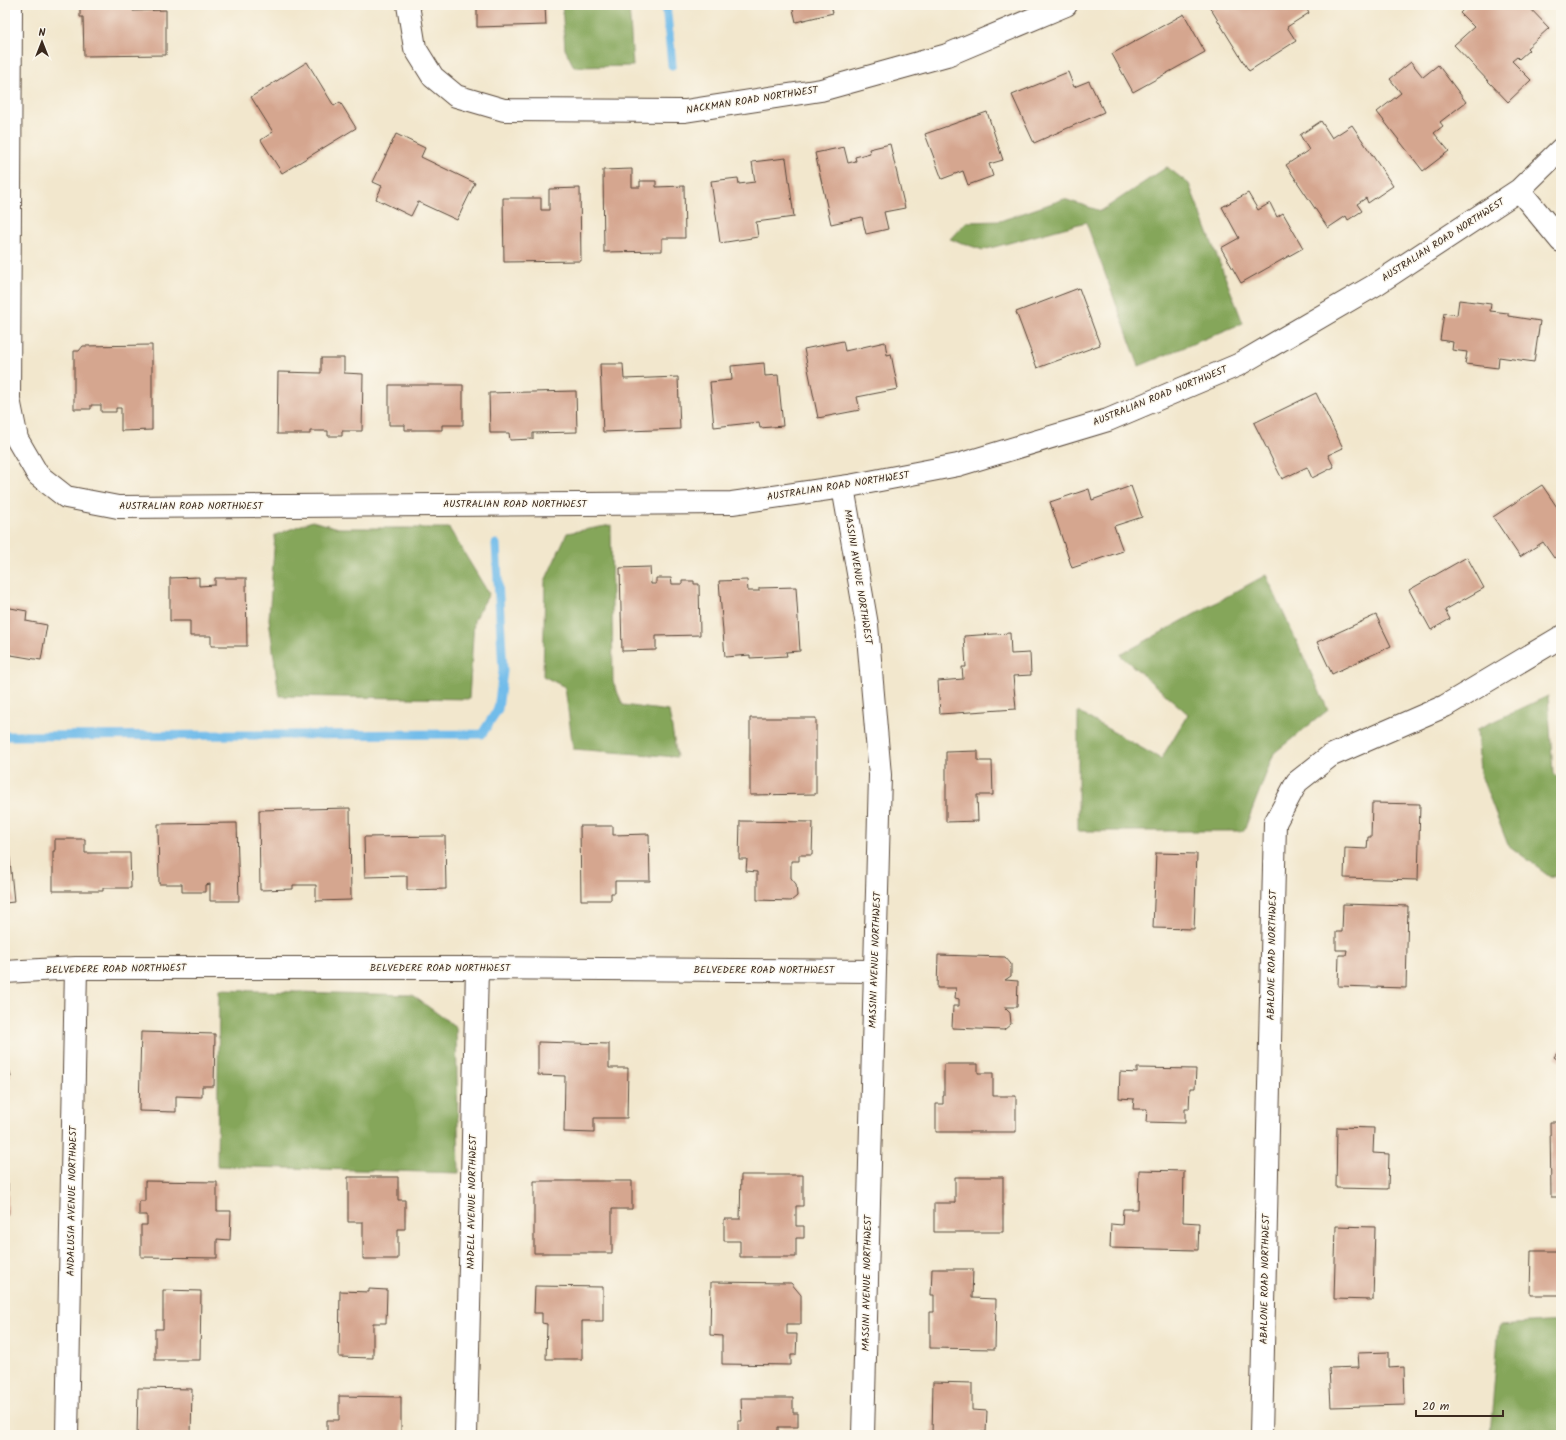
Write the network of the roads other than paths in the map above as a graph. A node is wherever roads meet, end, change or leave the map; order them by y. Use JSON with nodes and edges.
{"nodes":[{"id":1,"x":11,"y":5,"type":"edge"},
{"id":2,"x":408,"y":5,"type":"edge"},
{"id":3,"x":1066,"y":5,"type":"edge"},
{"id":4,"x":1561,"y":149,"type":"edge"},
{"id":5,"x":1519,"y":190,"type":"junction"},
{"id":6,"x":1561,"y":241,"type":"edge"},
{"id":7,"x":843,"y":487,"type":"junction"},
{"id":8,"x":1561,"y":637,"type":"edge"},
{"id":9,"x":76,"y":968,"type":"junction"},
{"id":10,"x":477,"y":968,"type":"junction"},
{"id":11,"x":874,"y":971,"type":"junction"},
{"id":12,"x":5,"y":972,"type":"edge"},
{"id":13,"x":68,"y":1435,"type":"edge"},
{"id":14,"x":466,"y":1435,"type":"edge"},
{"id":15,"x":863,"y":1435,"type":"edge"},
{"id":16,"x":1261,"y":1435,"type":"edge"}],
"edges":[{"from":1,"to":7,"type":"street","name":"AUSTRALIAN ROAD NORTHWEST"},
{"from":2,"to":3,"type":"street","name":"NACKMAN ROAD NORTHWEST"},
{"from":4,"to":5,"type":"street","name":"AUSTRALIAN ROAD NORTHWEST"},
{"from":5,"to":6,"type":"street"},
{"from":5,"to":7,"type":"street","name":"AUSTRALIAN ROAD NORTHWEST"},
{"from":7,"to":11,"type":"street","name":"MASSINI AVENUE NORTHWEST"},
{"from":8,"to":16,"type":"street","name":"ABALONE ROAD NORTHWEST"},
{"from":9,"to":10,"type":"street","name":"BELVEDERE ROAD NORTHWEST"},
{"from":9,"to":12,"type":"street","name":"BELVEDERE ROAD NORTHWEST"},
{"from":9,"to":13,"type":"street","name":"ANDALUSIA AVENUE NORTHWEST"},
{"from":10,"to":11,"type":"street","name":"BELVEDERE ROAD NORTHWEST"},
{"from":10,"to":14,"type":"street","name":"NADELL AVENUE NORTHWEST"},
{"from":11,"to":15,"type":"street","name":"MASSINI AVENUE NORTHWEST"}]}
